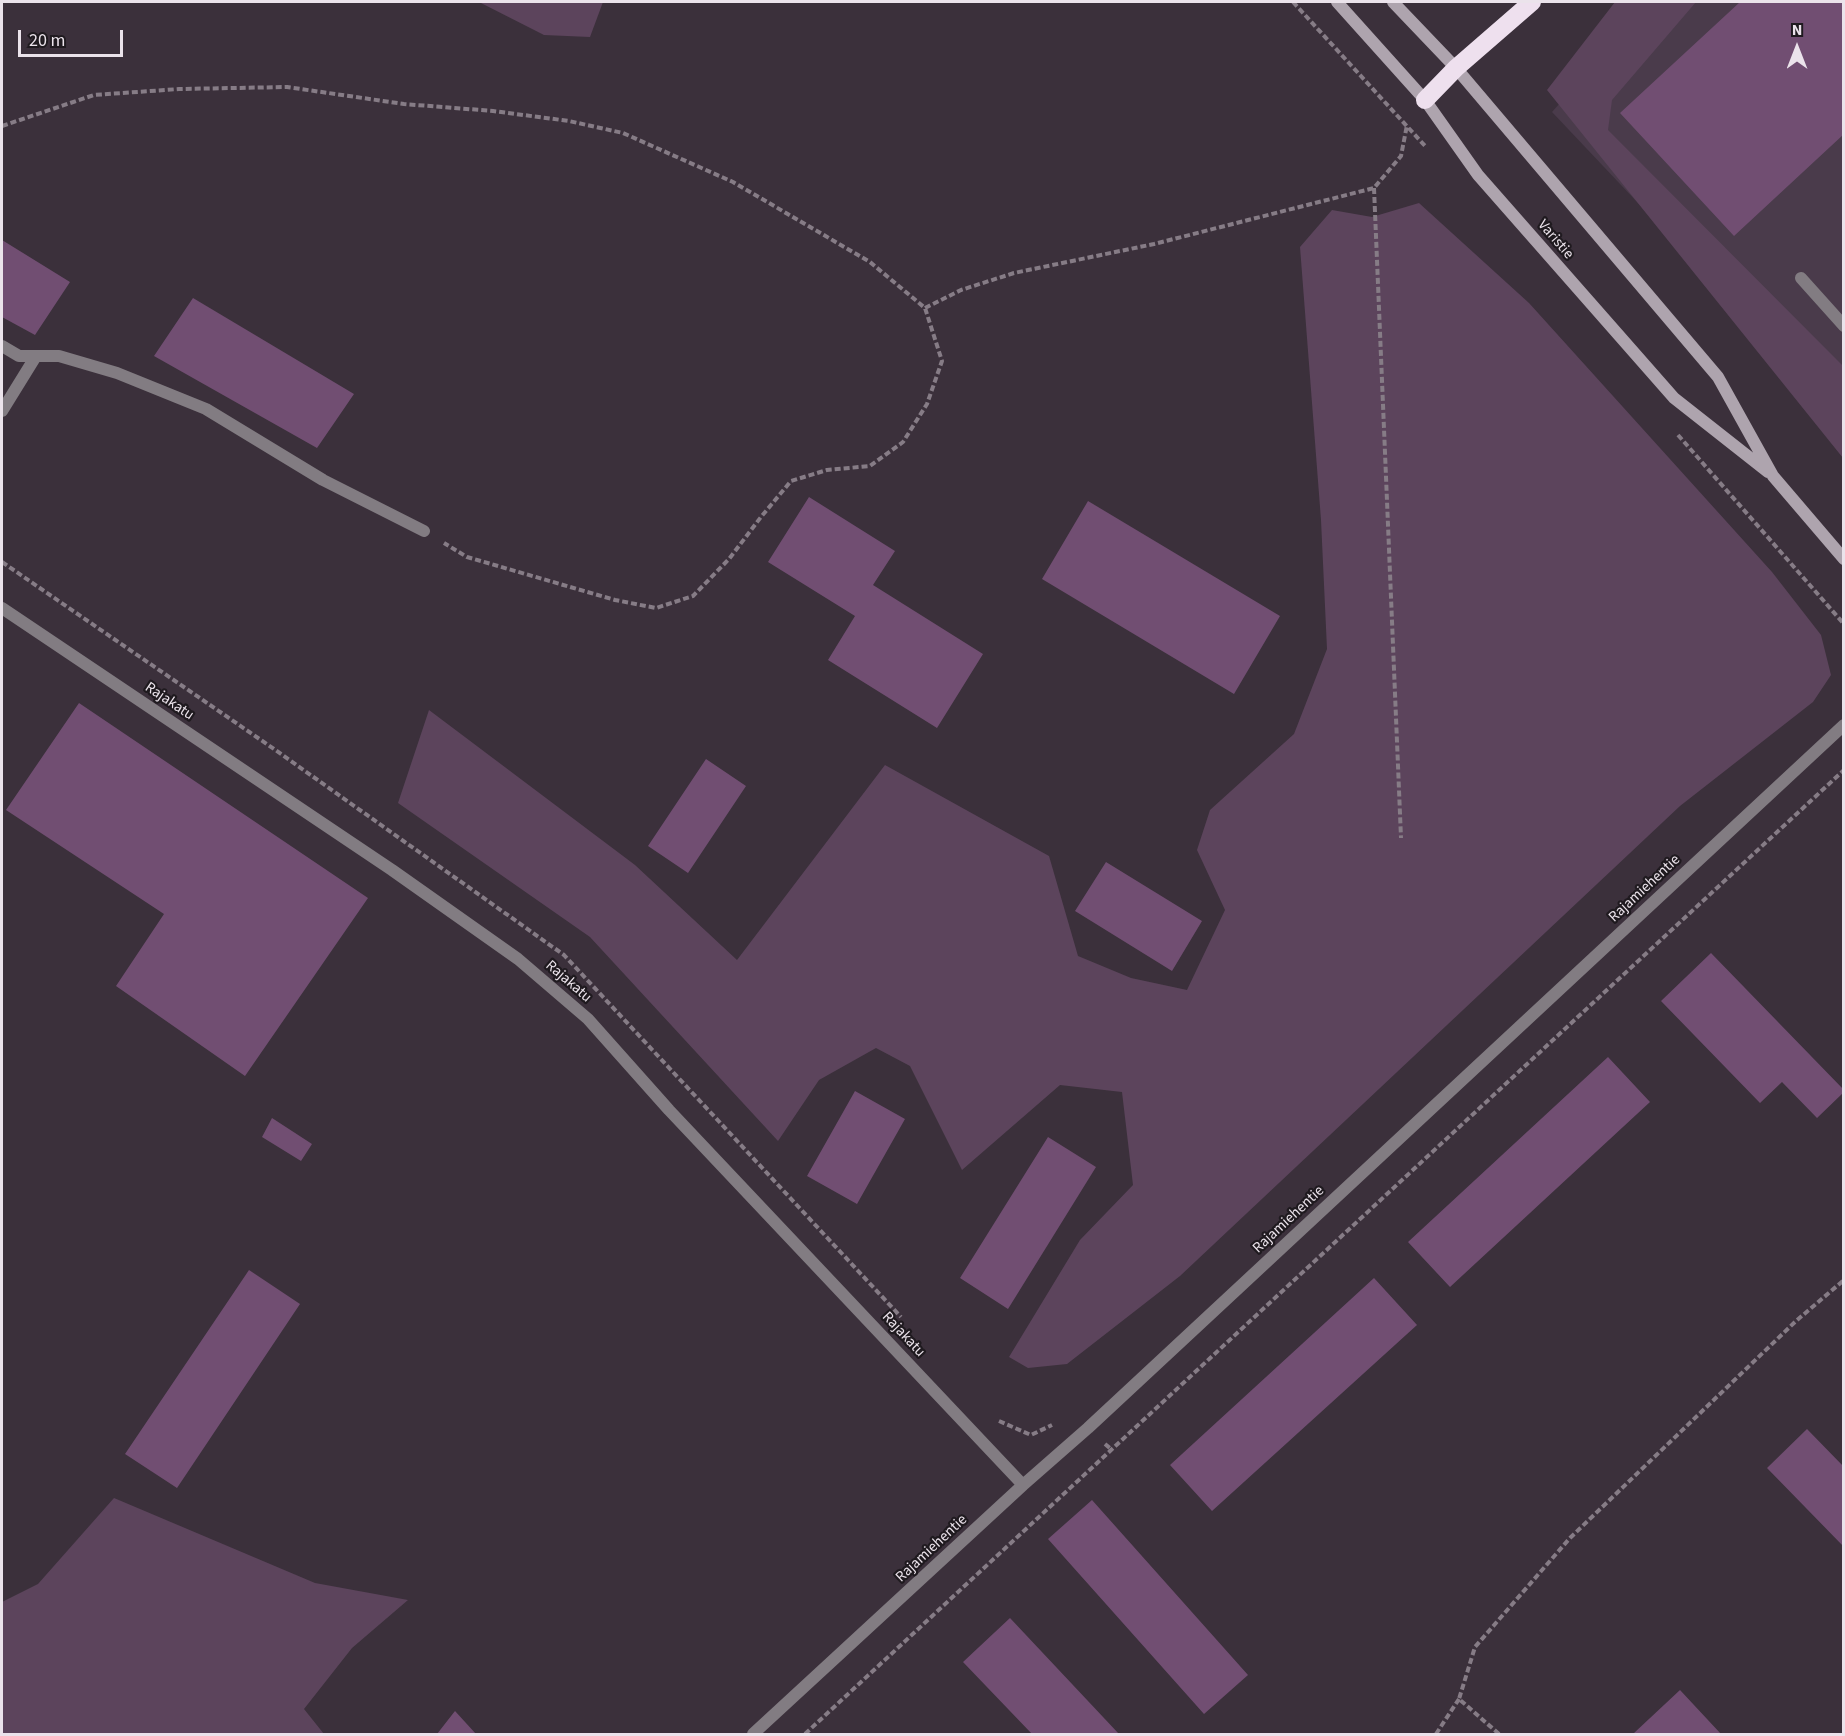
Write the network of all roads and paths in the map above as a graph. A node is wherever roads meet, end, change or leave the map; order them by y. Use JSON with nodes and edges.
{"nodes":[{"id":1,"x":1337,"y":2,"type":"edge"},
{"id":2,"x":1393,"y":2,"type":"edge"},
{"id":3,"x":1532,"y":2,"type":"edge"},
{"id":4,"x":1456,"y":68,"type":"junction"},
{"id":5,"x":1425,"y":100,"type":"junction"},
{"id":6,"x":2,"y":126,"type":"edge"},
{"id":7,"x":1407,"y":126,"type":"dead end"},
{"id":8,"x":1374,"y":188,"type":"junction"},
{"id":9,"x":1801,"y":278,"type":"dead end"},
{"id":10,"x":925,"y":308,"type":"junction"},
{"id":11,"x":1844,"y":326,"type":"edge"},
{"id":12,"x":2,"y":346,"type":"edge"},
{"id":13,"x":36,"y":356,"type":"junction"},
{"id":14,"x":2,"y":411,"type":"edge"},
{"id":15,"x":1773,"y":476,"type":"junction"},
{"id":16,"x":424,"y":531,"type":"joint"},
{"id":17,"x":1844,"y":560,"type":"edge"},
{"id":18,"x":2,"y":608,"type":"edge"},
{"id":19,"x":1844,"y":725,"type":"edge"},
{"id":20,"x":1844,"y":770,"type":"edge"},
{"id":21,"x":1401,"y":838,"type":"dead end"},
{"id":22,"x":1844,"y":1280,"type":"edge"},
{"id":23,"x":1023,"y":1485,"type":"junction"},
{"id":24,"x":1459,"y":1699,"type":"junction"},
{"id":25,"x":753,"y":1734,"type":"edge"},
{"id":26,"x":805,"y":1734,"type":"edge"},
{"id":27,"x":1436,"y":1734,"type":"edge"},
{"id":28,"x":1499,"y":1734,"type":"edge"}],
"edges":[{"from":1,"to":5,"type":"street","name":"Varistie"},
{"from":2,"to":4,"type":"street","name":"Varistie"},
{"from":3,"to":4,"type":"highway"},
{"from":4,"to":5,"type":"highway"},
{"from":4,"to":15,"type":"street","name":"Varistie"},
{"from":5,"to":15,"type":"street","name":"Varistie"},
{"from":6,"to":10,"type":"path"},
{"from":7,"to":8,"type":"path"},
{"from":8,"to":10,"type":"path"},
{"from":8,"to":21,"type":"path"},
{"from":9,"to":11,"type":"street"},
{"from":10,"to":16,"type":"path"},
{"from":12,"to":13,"type":"street"},
{"from":13,"to":14,"type":"street"},
{"from":13,"to":16,"type":"street"},
{"from":15,"to":17,"type":"street","name":"Varistie"},
{"from":18,"to":23,"type":"street","name":"Rajakatu"},
{"from":19,"to":23,"type":"street","name":"Rajamiehentie"},
{"from":20,"to":26,"type":"path"},
{"from":22,"to":24,"type":"path"},
{"from":23,"to":25,"type":"street","name":"Rajamiehentie"},
{"from":24,"to":27,"type":"path"},
{"from":24,"to":28,"type":"path"}]}
